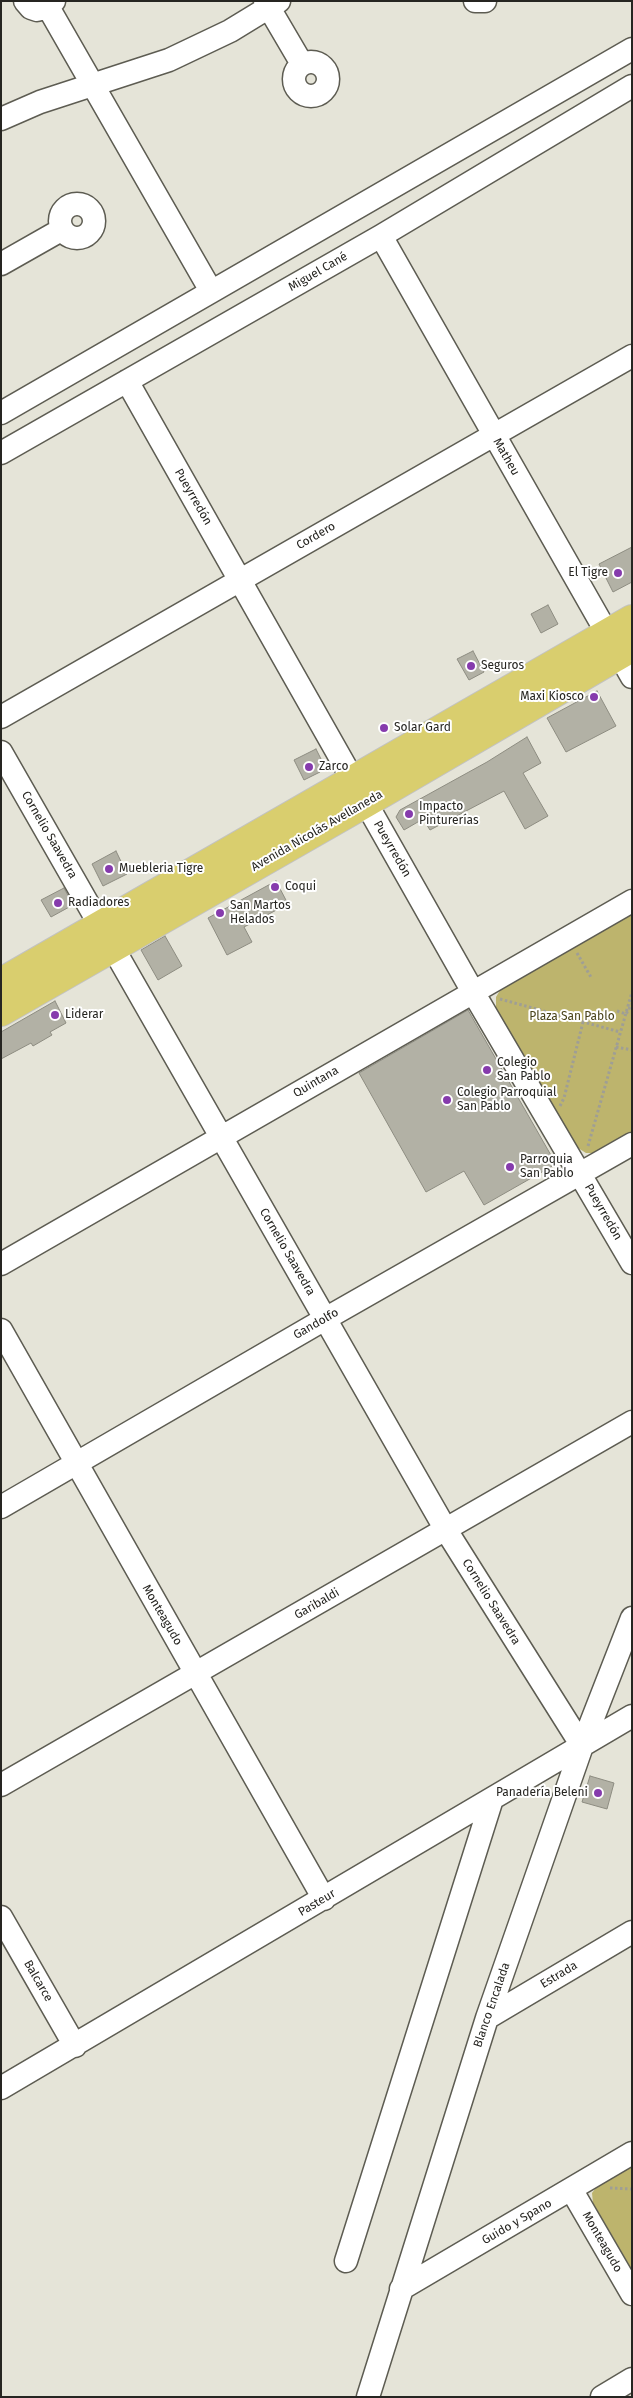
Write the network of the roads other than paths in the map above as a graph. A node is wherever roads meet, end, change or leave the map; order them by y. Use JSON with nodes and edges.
{"nodes":[{"id":1,"x":24,"y":1,"type":"edge"},
{"id":2,"x":475,"y":1,"type":"edge"},
{"id":3,"x":485,"y":1,"type":"edge"},
{"id":4,"x":267,"y":3,"type":"edge"},
{"id":5,"x":51,"y":4,"type":"edge"},
{"id":6,"x":632,"y":49,"type":"edge"},
{"id":7,"x":302,"y":64,"type":"dead end"},
{"id":8,"x":90,"y":79,"type":"junction"},
{"id":9,"x":631,"y":89,"type":"edge"},
{"id":10,"x":1,"y":104,"type":"edge"},
{"id":11,"x":1,"y":119,"type":"edge"},
{"id":12,"x":61,"y":230,"type":"dead end"},
{"id":13,"x":381,"y":236,"type":"junction"},
{"id":14,"x":1,"y":264,"type":"edge"},
{"id":15,"x":211,"y":291,"type":"junction"},
{"id":16,"x":632,"y":356,"type":"edge"},
{"id":17,"x":127,"y":381,"type":"junction"},
{"id":18,"x":1,"y":413,"type":"edge"},
{"id":19,"x":494,"y":435,"type":"junction"},
{"id":20,"x":1,"y":453,"type":"edge"},
{"id":21,"x":240,"y":580,"type":"junction"},
{"id":22,"x":632,"y":619,"type":"edge"},
{"id":23,"x":622,"y":653,"type":"edge"},
{"id":24,"x":1,"y":717,"type":"edge"},
{"id":25,"x":1,"y":752,"type":"edge"},
{"id":26,"x":353,"y":780,"type":"junction"},
{"id":27,"x":366,"y":803,"type":"junction"},
{"id":28,"x":632,"y":901,"type":"edge"},
{"id":29,"x":106,"y":936,"type":"junction"},
{"id":30,"x":1,"y":982,"type":"edge"},
{"id":31,"x":473,"y":992,"type":"junction"},
{"id":32,"x":1,"y":1012,"type":"edge"},
{"id":33,"x":221,"y":1137,"type":"junction"},
{"id":34,"x":632,"y":1144,"type":"edge"},
{"id":35,"x":581,"y":1173,"type":"junction"},
{"id":36,"x":632,"y":1263,"type":"edge"},
{"id":37,"x":1,"y":1264,"type":"edge"},
{"id":38,"x":325,"y":1318,"type":"junction"},
{"id":39,"x":1,"y":1330,"type":"edge"},
{"id":40,"x":632,"y":1422,"type":"edge"},
{"id":41,"x":77,"y":1464,"type":"junction"},
{"id":42,"x":1,"y":1507,"type":"edge"},
{"id":43,"x":446,"y":1530,"type":"junction"},
{"id":44,"x":632,"y":1618,"type":"edge"},
{"id":45,"x":196,"y":1673,"type":"junction"},
{"id":46,"x":632,"y":1716,"type":"edge"},
{"id":47,"x":582,"y":1746,"type":"junction"},
{"id":48,"x":1,"y":1785,"type":"edge"},
{"id":49,"x":492,"y":1799,"type":"junction"},
{"id":50,"x":324,"y":1899,"type":"junction"},
{"id":51,"x":1,"y":1917,"type":"edge"},
{"id":52,"x":632,"y":1932,"type":"edge"},
{"id":53,"x":487,"y":2018,"type":"junction"},
{"id":54,"x":75,"y":2046,"type":"junction"},
{"id":55,"x":1,"y":2088,"type":"edge"},
{"id":56,"x":632,"y":2153,"type":"edge"},
{"id":57,"x":571,"y":2189,"type":"junction"},
{"id":58,"x":346,"y":2261,"type":"dead end"},
{"id":59,"x":401,"y":2289,"type":"junction"},
{"id":60,"x":632,"y":2294,"type":"edge"},
{"id":61,"x":632,"y":2379,"type":"edge"},
{"id":62,"x":368,"y":2397,"type":"edge"},
{"id":63,"x":602,"y":2397,"type":"edge"}],
"edges":[{"from":1,"to":5,"type":"street"},
{"from":2,"to":3,"type":"street"},
{"from":4,"to":7,"type":"street"},
{"from":4,"to":8,"type":"street"},
{"from":5,"to":8,"type":"street"},
{"from":6,"to":15,"type":"street"},
{"from":8,"to":10,"type":"street"},
{"from":8,"to":11,"type":"street"},
{"from":8,"to":15,"type":"street"},
{"from":9,"to":13,"type":"street","name":"Miguel Cané"},
{"from":12,"to":14,"type":"street"},
{"from":13,"to":17,"type":"street","name":"Miguel Cané"},
{"from":13,"to":19,"type":"street","name":"Matheu"},
{"from":15,"to":18,"type":"street"},
{"from":16,"to":19,"type":"street","name":"Cordero"},
{"from":17,"to":20,"type":"street","name":"Miguel Cané"},
{"from":17,"to":21,"type":"street","name":"Pueyrredón"},
{"from":19,"to":21,"type":"street","name":"Cordero"},
{"from":19,"to":23,"type":"street","name":"Matheu"},
{"from":21,"to":24,"type":"street","name":"Cordero"},
{"from":21,"to":26,"type":"street","name":"Pueyrredón"},
{"from":22,"to":23,"type":"main road","name":"Avenida Nicolás Avellaneda"},
{"from":23,"to":26,"type":"main road","name":"Avenida Nicolás Avellaneda"},
{"from":23,"to":27,"type":"main road","name":"Avenida Nicolás Avellaneda"},
{"from":25,"to":29,"type":"street","name":"Cornelio Saavedra"},
{"from":26,"to":27,"type":"street","name":"Pueyrredón"},
{"from":26,"to":29,"type":"main road","name":"Avenida Nicolás Avellaneda"},
{"from":27,"to":29,"type":"main road","name":"Avenida Nicolás Avellaneda"},
{"from":27,"to":31,"type":"street","name":"Pueyrredón"},
{"from":28,"to":31,"type":"street","name":"Quintana"},
{"from":29,"to":30,"type":"main road","name":"Avenida Nicolás Avellaneda"},
{"from":29,"to":32,"type":"main road","name":"Avenida Nicolás Avellaneda"},
{"from":29,"to":33,"type":"street","name":"Cornelio Saavedra"},
{"from":31,"to":33,"type":"street","name":"Quintana"},
{"from":31,"to":35,"type":"street","name":"Pueyrredón"},
{"from":33,"to":37,"type":"street","name":"Quintana"},
{"from":33,"to":38,"type":"street","name":"Cornelio Saavedra"},
{"from":34,"to":35,"type":"street","name":"Gandolfo"},
{"from":35,"to":36,"type":"street","name":"Pueyrredón"},
{"from":35,"to":38,"type":"street","name":"Gandolfo"},
{"from":38,"to":41,"type":"street","name":"Gandolfo"},
{"from":38,"to":43,"type":"street","name":"Cornelio Saavedra"},
{"from":39,"to":41,"type":"street","name":"Monteagudo"},
{"from":40,"to":43,"type":"street","name":"Garibaldi"},
{"from":41,"to":42,"type":"street","name":"Gandolfo"},
{"from":41,"to":45,"type":"street","name":"Monteagudo"},
{"from":43,"to":45,"type":"street","name":"Garibaldi"},
{"from":43,"to":47,"type":"street","name":"Cornelio Saavedra"},
{"from":44,"to":47,"type":"street","name":"Blanco Encalada"},
{"from":45,"to":48,"type":"street","name":"Garibaldi"},
{"from":45,"to":50,"type":"street","name":"Monteagudo"},
{"from":46,"to":47,"type":"street","name":"Pasteur"},
{"from":47,"to":49,"type":"street","name":"Pasteur"},
{"from":47,"to":53,"type":"street","name":"Blanco Encalada"},
{"from":49,"to":50,"type":"street","name":"Pasteur"},
{"from":49,"to":58,"type":"street"},
{"from":50,"to":54,"type":"street","name":"Pasteur"},
{"from":51,"to":54,"type":"street","name":"Balcarce"},
{"from":52,"to":53,"type":"street","name":"Estrada"},
{"from":53,"to":59,"type":"street","name":"Blanco Encalada"},
{"from":54,"to":55,"type":"street","name":"Pasteur"},
{"from":56,"to":57,"type":"street","name":"Guido y Spano"},
{"from":57,"to":59,"type":"street","name":"Guido y Spano"},
{"from":57,"to":60,"type":"street","name":"Monteagudo"},
{"from":59,"to":62,"type":"street","name":"Blanco Encalada"},
{"from":61,"to":63,"type":"street"}]}
